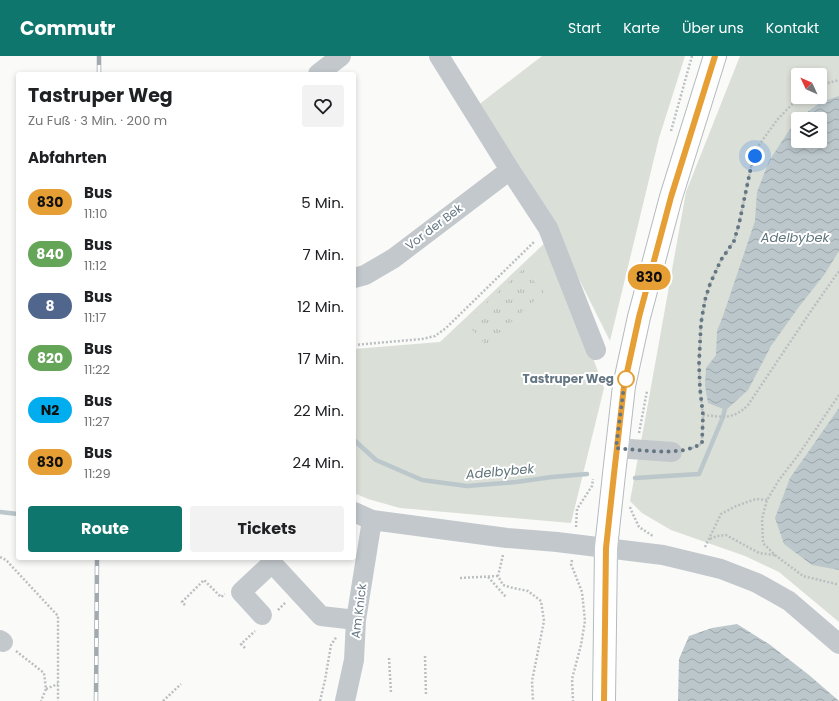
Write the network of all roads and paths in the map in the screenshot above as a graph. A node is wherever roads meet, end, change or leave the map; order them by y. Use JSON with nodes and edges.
{"nodes":[{"id":1,"x":341,"y":56,"type":"edge"},
{"id":2,"x":439,"y":56,"type":"edge"},
{"id":3,"x":715,"y":56,"type":"edge"},
{"id":4,"x":321,"y":72,"type":"edge"},
{"id":5,"x":839,"y":80,"type":"edge"},
{"id":6,"x":827,"y":83,"type":"edge"},
{"id":7,"x":792,"y":104,"type":"edge"},
{"id":8,"x":510,"y":170,"type":"junction"},
{"id":9,"x":548,"y":228,"type":"junction"},
{"id":10,"x":839,"y":270,"type":"edge"},
{"id":11,"x":356,"y":277,"type":"edge"},
{"id":12,"x":356,"y":345,"type":"edge"},
{"id":13,"x":596,"y":350,"type":"dead end"},
{"id":14,"x":647,"y":391,"type":"dead end"},
{"id":15,"x":839,"y":395,"type":"edge"},
{"id":16,"x":703,"y":415,"type":"junction"},
{"id":17,"x":626,"y":449,"type":"junction"},
{"id":18,"x":672,"y":452,"type":"joint"},
{"id":19,"x":767,"y":500,"type":"junction"},
{"id":20,"x":630,"y":503,"type":"dead end"},
{"id":21,"x":363,"y":516,"type":"edge"},
{"id":22,"x":655,"y":537,"type":"dead end"},
{"id":23,"x":507,"y":538,"type":"junction"},
{"id":24,"x":606,"y":548,"type":"junction"},
{"id":25,"x":775,"y":555,"type":"junction"},
{"id":26,"x":0,"y":556,"type":"edge"},
{"id":27,"x":571,"y":564,"type":"dead end"},
{"id":28,"x":488,"y":576,"type":"junction"},
{"id":29,"x":498,"y":576,"type":"junction"},
{"id":30,"x":460,"y":578,"type":"dead end"},
{"id":31,"x":839,"y":584,"type":"edge"},
{"id":32,"x":226,"y":592,"type":"dead end"},
{"id":33,"x":506,"y":597,"type":"dead end"},
{"id":34,"x":185,"y":606,"type":"dead end"},
{"id":35,"x":262,"y":615,"type":"dead end"},
{"id":36,"x":349,"y":620,"type":"junction"},
{"id":37,"x":837,"y":639,"type":"edge"},
{"id":38,"x":1,"y":641,"type":"edge"},
{"id":39,"x":425,"y":656,"type":"dead end"},
{"id":40,"x":389,"y":658,"type":"dead end"},
{"id":41,"x":58,"y":684,"type":"junction"},
{"id":42,"x":181,"y":684,"type":"dead end"},
{"id":43,"x":46,"y":689,"type":"junction"},
{"id":44,"x":391,"y":693,"type":"dead end"},
{"id":45,"x":426,"y":696,"type":"dead end"},
{"id":46,"x":41,"y":701,"type":"edge"},
{"id":47,"x":58,"y":701,"type":"edge"},
{"id":48,"x":163,"y":701,"type":"edge"},
{"id":49,"x":320,"y":701,"type":"edge"},
{"id":50,"x":345,"y":701,"type":"edge"},
{"id":51,"x":533,"y":701,"type":"edge"},
{"id":52,"x":573,"y":701,"type":"edge"},
{"id":53,"x":604,"y":701,"type":"edge"}],
"edges":[{"from":1,"to":4,"type":"street"},
{"from":2,"to":8,"type":"street"},
{"from":3,"to":17,"type":"main road"},
{"from":5,"to":6,"type":"path"},
{"from":7,"to":16,"type":"path"},
{"from":8,"to":9,"type":"street"},
{"from":8,"to":11,"type":"street","name":"Vor der Bek"},
{"from":9,"to":12,"type":"path"},
{"from":9,"to":13,"type":"street"},
{"from":10,"to":16,"type":"path"},
{"from":14,"to":17,"type":"path"},
{"from":15,"to":19,"type":"path"},
{"from":16,"to":18,"type":"path"},
{"from":17,"to":18,"type":"street"},
{"from":17,"to":24,"type":"main road"},
{"from":19,"to":25,"type":"path"},
{"from":19,"to":25,"type":"path"},
{"from":20,"to":22,"type":"path"},
{"from":21,"to":23,"type":"street"},
{"from":21,"to":36,"type":"street","name":"Am Knick"},
{"from":23,"to":24,"type":"street"},
{"from":23,"to":29,"type":"path"},
{"from":24,"to":37,"type":"street"},
{"from":24,"to":53,"type":"main road"},
{"from":25,"to":31,"type":"path"},
{"from":26,"to":41,"type":"path"},
{"from":27,"to":52,"type":"path"},
{"from":28,"to":29,"type":"path"},
{"from":28,"to":30,"type":"path"},
{"from":28,"to":33,"type":"path"},
{"from":29,"to":51,"type":"path"},
{"from":32,"to":34,"type":"path"},
{"from":35,"to":36,"type":"street"},
{"from":36,"to":49,"type":"path"},
{"from":36,"to":50,"type":"street","name":"Am Knick"},
{"from":38,"to":43,"type":"path"},
{"from":39,"to":45,"type":"path"},
{"from":40,"to":44,"type":"path"},
{"from":41,"to":43,"type":"path"},
{"from":41,"to":47,"type":"path"},
{"from":42,"to":48,"type":"path"},
{"from":43,"to":46,"type":"path"}]}
